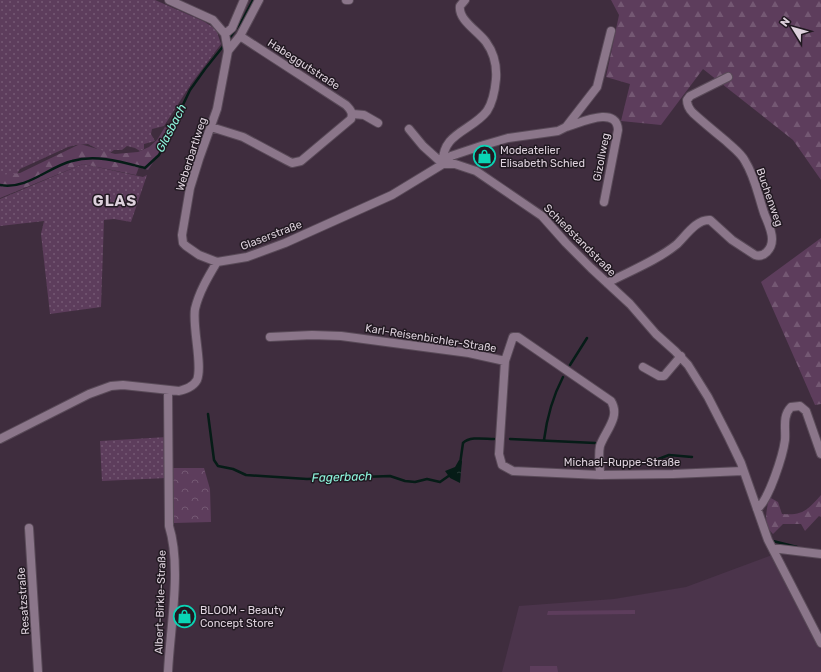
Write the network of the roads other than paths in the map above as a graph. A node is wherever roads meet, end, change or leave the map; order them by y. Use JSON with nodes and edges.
{"nodes":[{"id":1,"x":170,"y":0,"type":"edge"},
{"id":2,"x":244,"y":0,"type":"edge"},
{"id":3,"x":259,"y":0,"type":"edge"},
{"id":4,"x":465,"y":0,"type":"edge"},
{"id":5,"x":611,"y":31,"type":"dead end"},
{"id":6,"x":223,"y":32,"type":"junction"},
{"id":7,"x":240,"y":36,"type":"junction"},
{"id":8,"x":228,"y":51,"type":"junction"},
{"id":9,"x":728,"y":77,"type":"dead end"},
{"id":10,"x":353,"y":114,"type":"junction"},
{"id":11,"x":378,"y":123,"type":"dead end"},
{"id":12,"x":211,"y":127,"type":"junction"},
{"id":13,"x":566,"y":127,"type":"junction"},
{"id":14,"x":409,"y":129,"type":"dead end"},
{"id":15,"x":443,"y":164,"type":"junction"},
{"id":16,"x":604,"y":202,"type":"dead end"},
{"id":17,"x":217,"y":262,"type":"junction"},
{"id":18,"x":607,"y":283,"type":"junction"},
{"id":19,"x":270,"y":337,"type":"dead end"},
{"id":20,"x":681,"y":356,"type":"junction"},
{"id":21,"x":505,"y":361,"type":"junction"},
{"id":22,"x":643,"y":367,"type":"dead end"},
{"id":23,"x":168,"y":390,"type":"junction"},
{"id":24,"x":0,"y":439,"type":"edge"},
{"id":25,"x":821,"y":454,"type":"edge"},
{"id":26,"x":743,"y":470,"type":"junction"},
{"id":27,"x":600,"y":475,"type":"junction"},
{"id":28,"x":757,"y":509,"type":"junction"},
{"id":29,"x":29,"y":528,"type":"dead end"},
{"id":30,"x":774,"y":549,"type":"junction"},
{"id":31,"x":821,"y":554,"type":"edge"},
{"id":32,"x":821,"y":643,"type":"edge"},
{"id":33,"x":38,"y":672,"type":"edge"},
{"id":34,"x":168,"y":672,"type":"edge"}],
"edges":[{"from":1,"to":6,"type":"street"},
{"from":2,"to":6,"type":"street"},
{"from":3,"to":7,"type":"street"},
{"from":4,"to":15,"type":"street"},
{"from":5,"to":13,"type":"street"},
{"from":6,"to":8,"type":"street","name":"Weberbartlweg"},
{"from":7,"to":8,"type":"street"},
{"from":7,"to":10,"type":"street","name":"Habeggutstraße"},
{"from":8,"to":12,"type":"street","name":"Weberbartlweg"},
{"from":9,"to":18,"type":"street","name":"Buchenweg"},
{"from":10,"to":11,"type":"street","name":"Habeggutstraße"},
{"from":10,"to":12,"type":"street"},
{"from":12,"to":17,"type":"street","name":"Weberbartlweg"},
{"from":13,"to":15,"type":"street","name":"Gizollweg"},
{"from":13,"to":16,"type":"street","name":"Gizollweg"},
{"from":14,"to":15,"type":"street"},
{"from":15,"to":17,"type":"street","name":"Glaserstraße"},
{"from":15,"to":18,"type":"street","name":"Schießstandstraße"},
{"from":17,"to":23,"type":"street"},
{"from":18,"to":20,"type":"street","name":"Schießstandstraße"},
{"from":19,"to":21,"type":"street","name":"Karl-Reisenbichler-Straße"},
{"from":20,"to":22,"type":"street"},
{"from":20,"to":26,"type":"street","name":"Schießstandstraße"},
{"from":21,"to":27,"type":"street","name":"Michael-Ruppe-Straße"},
{"from":21,"to":27,"type":"street","name":"Karl-Reisenbichler-Straße"},
{"from":23,"to":24,"type":"street"},
{"from":23,"to":34,"type":"street","name":"Albert-Birkle-Straße"},
{"from":25,"to":28,"type":"street"},
{"from":26,"to":27,"type":"street","name":"Michael-Ruppe-Straße"},
{"from":26,"to":28,"type":"street","name":"Schießstandstraße"},
{"from":28,"to":30,"type":"street","name":"Schießstandstraße"},
{"from":29,"to":33,"type":"street","name":"Resatzstraße"},
{"from":30,"to":31,"type":"street"},
{"from":30,"to":32,"type":"street","name":"Schießstandstraße"}]}
